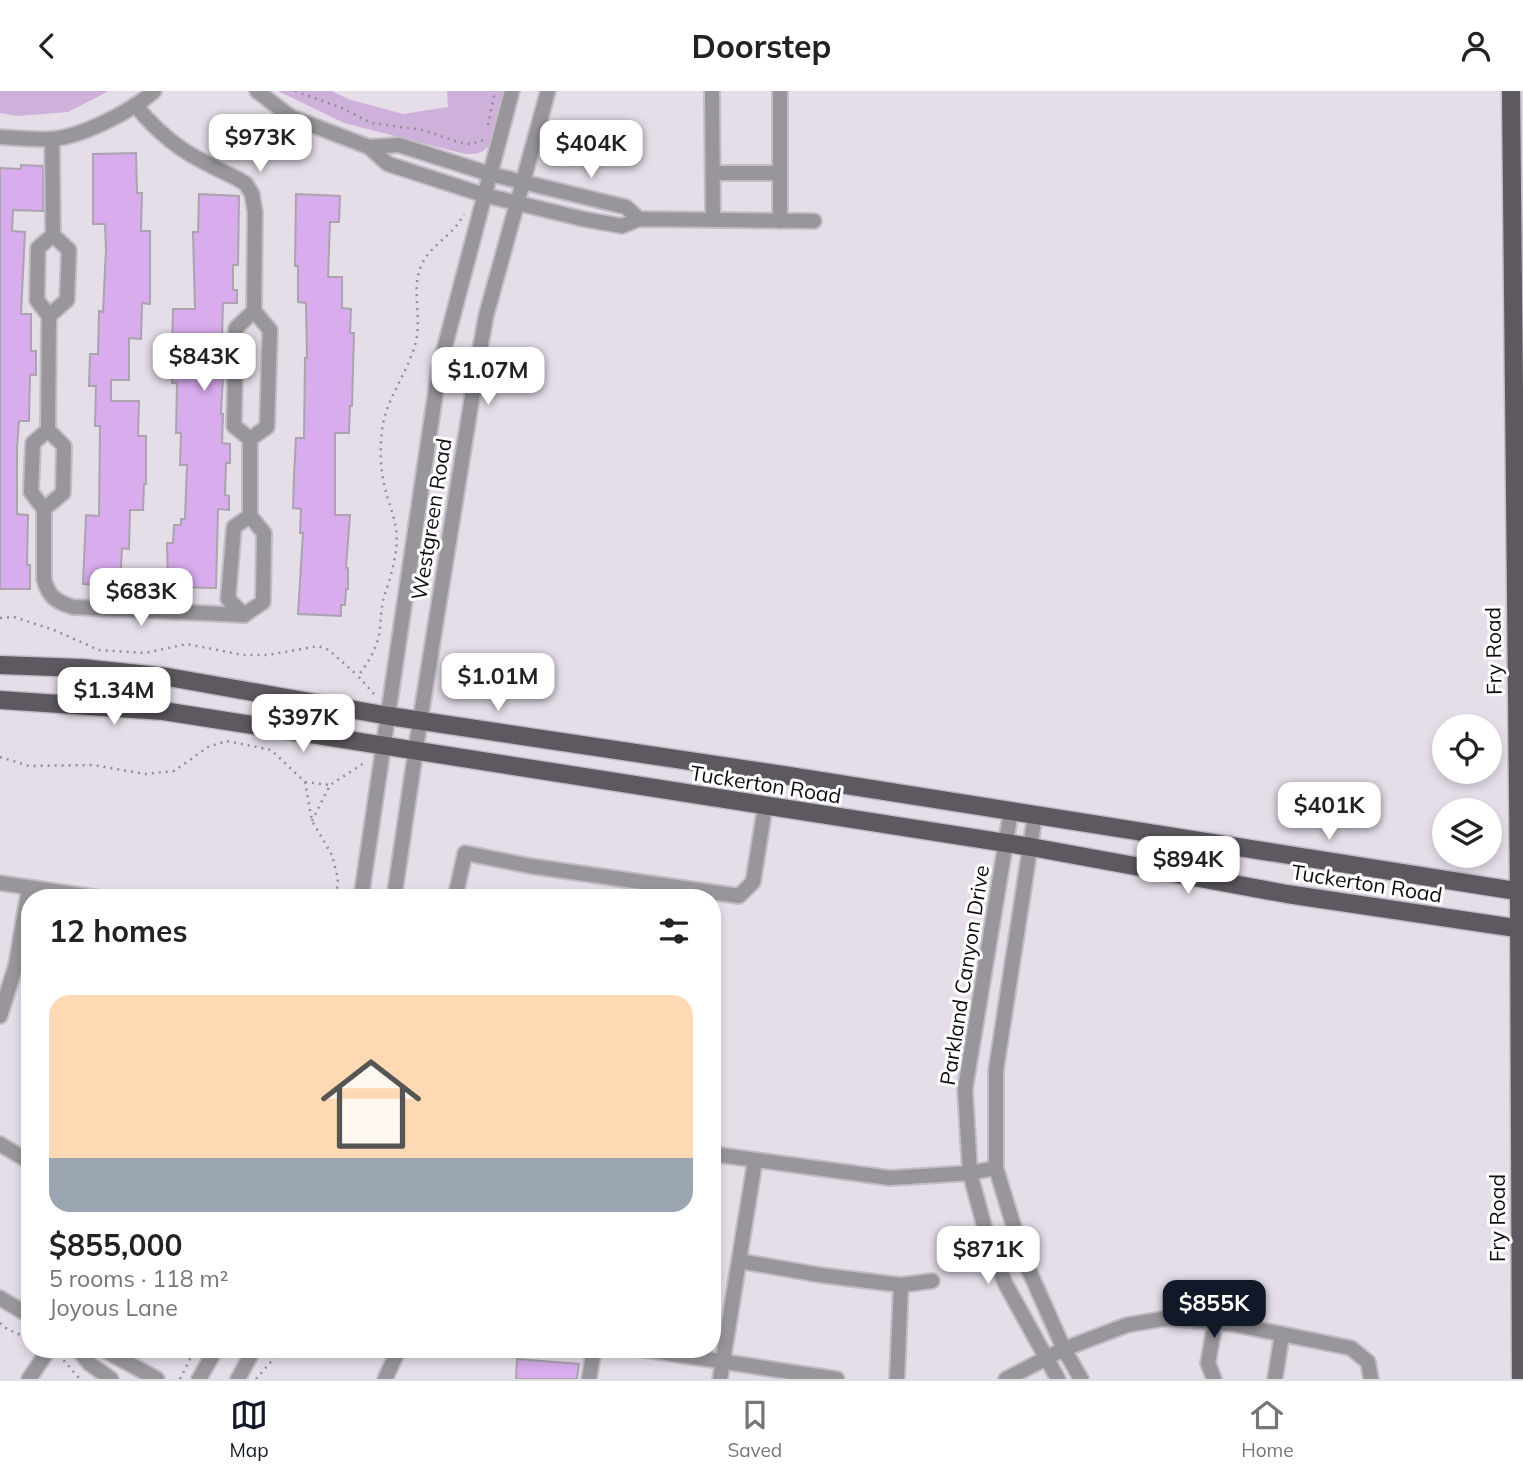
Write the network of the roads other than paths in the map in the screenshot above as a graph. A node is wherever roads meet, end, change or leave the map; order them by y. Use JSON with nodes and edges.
{"nodes":[{"id":1,"x":154,"y":91,"type":"edge"},
{"id":2,"x":257,"y":91,"type":"edge"},
{"id":3,"x":512,"y":91,"type":"edge"},
{"id":4,"x":548,"y":91,"type":"edge"},
{"id":5,"x":712,"y":91,"type":"edge"},
{"id":6,"x":780,"y":91,"type":"edge"},
{"id":7,"x":1511,"y":91,"type":"edge"},
{"id":8,"x":135,"y":105,"type":"junction"},
{"id":9,"x":0,"y":137,"type":"edge"},
{"id":10,"x":52,"y":139,"type":"junction"},
{"id":11,"x":369,"y":146,"type":"junction"},
{"id":12,"x":713,"y":173,"type":"junction"},
{"id":13,"x":780,"y":173,"type":"junction"},
{"id":14,"x":490,"y":174,"type":"junction"},
{"id":15,"x":523,"y":182,"type":"junction"},
{"id":16,"x":484,"y":195,"type":"junction"},
{"id":17,"x":1517,"y":196,"type":"edge"},
{"id":18,"x":517,"y":202,"type":"junction"},
{"id":19,"x":639,"y":219,"type":"junction"},
{"id":20,"x":713,"y":220,"type":"junction"},
{"id":21,"x":780,"y":221,"type":"junction"},
{"id":22,"x":814,"y":221,"type":"dead end"},
{"id":23,"x":1517,"y":232,"type":"edge"},
{"id":24,"x":53,"y":235,"type":"junction"},
{"id":25,"x":254,"y":311,"type":"junction"},
{"id":26,"x":49,"y":316,"type":"junction"},
{"id":27,"x":48,"y":430,"type":"junction"},
{"id":28,"x":250,"y":439,"type":"junction"},
{"id":29,"x":44,"y":509,"type":"junction"},
{"id":30,"x":250,"y":516,"type":"junction"},
{"id":31,"x":1519,"y":577,"type":"edge"},
{"id":32,"x":244,"y":615,"type":"junction"},
{"id":33,"x":0,"y":665,"type":"edge"},
{"id":34,"x":0,"y":700,"type":"edge"},
{"id":35,"x":389,"y":716,"type":"junction"},
{"id":36,"x":420,"y":720,"type":"junction"},
{"id":37,"x":383,"y":747,"type":"junction"},
{"id":38,"x":416,"y":752,"type":"junction"},
{"id":39,"x":765,"y":807,"type":"junction"},
{"id":40,"x":1011,"y":811,"type":"junction"},
{"id":41,"x":1035,"y":815,"type":"junction"},
{"id":42,"x":1006,"y":843,"type":"junction"},
{"id":43,"x":1031,"y":847,"type":"junction"},
{"id":44,"x":0,"y":883,"type":"edge"},
{"id":45,"x":29,"y":888,"type":"joint"},
{"id":46,"x":36,"y":889,"type":"edge"},
{"id":47,"x":362,"y":889,"type":"edge"},
{"id":48,"x":395,"y":889,"type":"edge"},
{"id":49,"x":458,"y":889,"type":"edge"},
{"id":50,"x":689,"y":889,"type":"edge"},
{"id":51,"x":1521,"y":892,"type":"edge"},
{"id":52,"x":721,"y":894,"type":"edge"},
{"id":53,"x":1521,"y":929,"type":"edge"},
{"id":54,"x":21,"y":935,"type":"edge"},
{"id":55,"x":0,"y":1016,"type":"edge"},
{"id":56,"x":0,"y":1144,"type":"edge"},
{"id":57,"x":721,"y":1155,"type":"edge"},
{"id":58,"x":21,"y":1157,"type":"edge"},
{"id":59,"x":755,"y":1161,"type":"junction"},
{"id":60,"x":996,"y":1168,"type":"junction"},
{"id":61,"x":970,"y":1173,"type":"junction"},
{"id":62,"x":739,"y":1261,"type":"junction"},
{"id":63,"x":932,"y":1281,"type":"dead end"},
{"id":64,"x":901,"y":1285,"type":"junction"},
{"id":65,"x":0,"y":1297,"type":"edge"},
{"id":66,"x":21,"y":1310,"type":"edge"},
{"id":67,"x":1522,"y":1311,"type":"edge"},
{"id":68,"x":1215,"y":1323,"type":"junction"},
{"id":69,"x":1282,"y":1334,"type":"junction"},
{"id":70,"x":1064,"y":1349,"type":"junction"},
{"id":71,"x":42,"y":1358,"type":"edge"},
{"id":72,"x":85,"y":1358,"type":"edge"},
{"id":73,"x":118,"y":1358,"type":"edge"},
{"id":74,"x":211,"y":1358,"type":"edge"},
{"id":75,"x":249,"y":1358,"type":"edge"},
{"id":76,"x":395,"y":1358,"type":"edge"},
{"id":77,"x":592,"y":1358,"type":"edge"},
{"id":78,"x":697,"y":1358,"type":"edge"},
{"id":79,"x":1047,"y":1358,"type":"junction"},
{"id":80,"x":723,"y":1362,"type":"junction"},
{"id":81,"x":827,"y":1378,"type":"edge"},
{"id":82,"x":29,"y":1379,"type":"edge"},
{"id":83,"x":111,"y":1379,"type":"edge"},
{"id":84,"x":157,"y":1379,"type":"edge"},
{"id":85,"x":199,"y":1379,"type":"edge"},
{"id":86,"x":238,"y":1379,"type":"edge"},
{"id":87,"x":385,"y":1379,"type":"edge"},
{"id":88,"x":589,"y":1379,"type":"edge"},
{"id":89,"x":720,"y":1379,"type":"edge"},
{"id":90,"x":897,"y":1379,"type":"edge"},
{"id":91,"x":1006,"y":1379,"type":"edge"},
{"id":92,"x":1058,"y":1379,"type":"edge"},
{"id":93,"x":1081,"y":1379,"type":"edge"},
{"id":94,"x":1214,"y":1379,"type":"edge"},
{"id":95,"x":1275,"y":1379,"type":"edge"},
{"id":96,"x":1371,"y":1379,"type":"edge"},
{"id":97,"x":1521,"y":1379,"type":"edge"}],
"edges":[{"from":1,"to":8,"type":"street"},
{"from":2,"to":11,"type":"street"},
{"from":3,"to":14,"type":"street","name":"Westgreen Road"},
{"from":4,"to":15,"type":"street","name":"Westgreen Road"},
{"from":5,"to":12,"type":"street"},
{"from":6,"to":13,"type":"street"},
{"from":7,"to":17,"type":"main road","name":"Fry Road"},
{"from":8,"to":10,"type":"street"},
{"from":8,"to":25,"type":"street"},
{"from":9,"to":10,"type":"street"},
{"from":10,"to":24,"type":"street"},
{"from":11,"to":14,"type":"street"},
{"from":11,"to":16,"type":"street"},
{"from":12,"to":13,"type":"street"},
{"from":12,"to":20,"type":"street"},
{"from":13,"to":21,"type":"street"},
{"from":14,"to":15,"type":"street"},
{"from":14,"to":16,"type":"street","name":"Westgreen Road"},
{"from":15,"to":18,"type":"street","name":"Westgreen Road"},
{"from":15,"to":19,"type":"street"},
{"from":16,"to":18,"type":"street"},
{"from":16,"to":35,"type":"street","name":"Westgreen Road"},
{"from":17,"to":23,"type":"main road","name":"Fry Road"},
{"from":18,"to":19,"type":"street"},
{"from":18,"to":36,"type":"street","name":"Westgreen Road"},
{"from":19,"to":20,"type":"street"},
{"from":20,"to":21,"type":"street"},
{"from":21,"to":22,"type":"street"},
{"from":23,"to":31,"type":"main road","name":"Fry Road"},
{"from":24,"to":26,"type":"street"},
{"from":24,"to":26,"type":"street"},
{"from":25,"to":28,"type":"street"},
{"from":25,"to":28,"type":"street"},
{"from":26,"to":27,"type":"street"},
{"from":27,"to":29,"type":"street"},
{"from":27,"to":29,"type":"street"},
{"from":28,"to":30,"type":"street"},
{"from":29,"to":32,"type":"street"},
{"from":30,"to":32,"type":"street"},
{"from":30,"to":32,"type":"street"},
{"from":31,"to":51,"type":"main road","name":"Fry Road"},
{"from":33,"to":35,"type":"main road","name":"Tuckerton Road"},
{"from":34,"to":37,"type":"main road","name":"Tuckerton Road"},
{"from":35,"to":36,"type":"main road","name":"Tuckerton Road"},
{"from":35,"to":37,"type":"street","name":"Westgreen Road"},
{"from":36,"to":38,"type":"street","name":"Westgreen Road"},
{"from":36,"to":40,"type":"main road","name":"Tuckerton Road"},
{"from":37,"to":38,"type":"main road","name":"Tuckerton Road"},
{"from":37,"to":47,"type":"street","name":"Westgreen Road"},
{"from":38,"to":39,"type":"main road","name":"Tuckerton Road"},
{"from":38,"to":48,"type":"street","name":"Westgreen Road"},
{"from":39,"to":42,"type":"main road","name":"Tuckerton Road"},
{"from":39,"to":52,"type":"street"},
{"from":40,"to":41,"type":"main road","name":"Tuckerton Road"},
{"from":40,"to":42,"type":"street","name":"Parkland Canyon Drive"},
{"from":41,"to":43,"type":"street"},
{"from":41,"to":51,"type":"main road","name":"Tuckerton Road"},
{"from":42,"to":43,"type":"main road","name":"Tuckerton Road"},
{"from":42,"to":61,"type":"street","name":"Parkland Canyon Drive"},
{"from":43,"to":53,"type":"main road","name":"Tuckerton Road"},
{"from":43,"to":60,"type":"street"},
{"from":44,"to":45,"type":"street"},
{"from":45,"to":46,"type":"street"},
{"from":49,"to":50,"type":"street"},
{"from":51,"to":53,"type":"main road","name":"Fry Road"},
{"from":53,"to":67,"type":"main road","name":"Fry Road"},
{"from":54,"to":55,"type":"street"},
{"from":56,"to":58,"type":"street"},
{"from":57,"to":59,"type":"street"},
{"from":59,"to":61,"type":"street"},
{"from":59,"to":62,"type":"street"},
{"from":60,"to":61,"type":"street"},
{"from":60,"to":70,"type":"street"},
{"from":61,"to":79,"type":"street","name":"Parkland Canyon Drive"},
{"from":62,"to":64,"type":"street"},
{"from":62,"to":80,"type":"street"},
{"from":63,"to":64,"type":"street"},
{"from":64,"to":90,"type":"street"},
{"from":65,"to":66,"type":"street"},
{"from":67,"to":97,"type":"main road","name":"Fry Road"},
{"from":68,"to":69,"type":"street"},
{"from":68,"to":70,"type":"street"},
{"from":68,"to":94,"type":"street"},
{"from":69,"to":95,"type":"street"},
{"from":69,"to":96,"type":"street"},
{"from":70,"to":79,"type":"street"},
{"from":70,"to":93,"type":"street"},
{"from":71,"to":82,"type":"street"},
{"from":72,"to":83,"type":"street"},
{"from":73,"to":84,"type":"street"},
{"from":74,"to":85,"type":"street"},
{"from":75,"to":86,"type":"street"},
{"from":76,"to":87,"type":"street"},
{"from":77,"to":88,"type":"street"},
{"from":78,"to":80,"type":"street"},
{"from":79,"to":91,"type":"street"},
{"from":79,"to":92,"type":"street","name":"Parkland Canyon Drive"},
{"from":80,"to":81,"type":"street"},
{"from":80,"to":89,"type":"street"}]}
